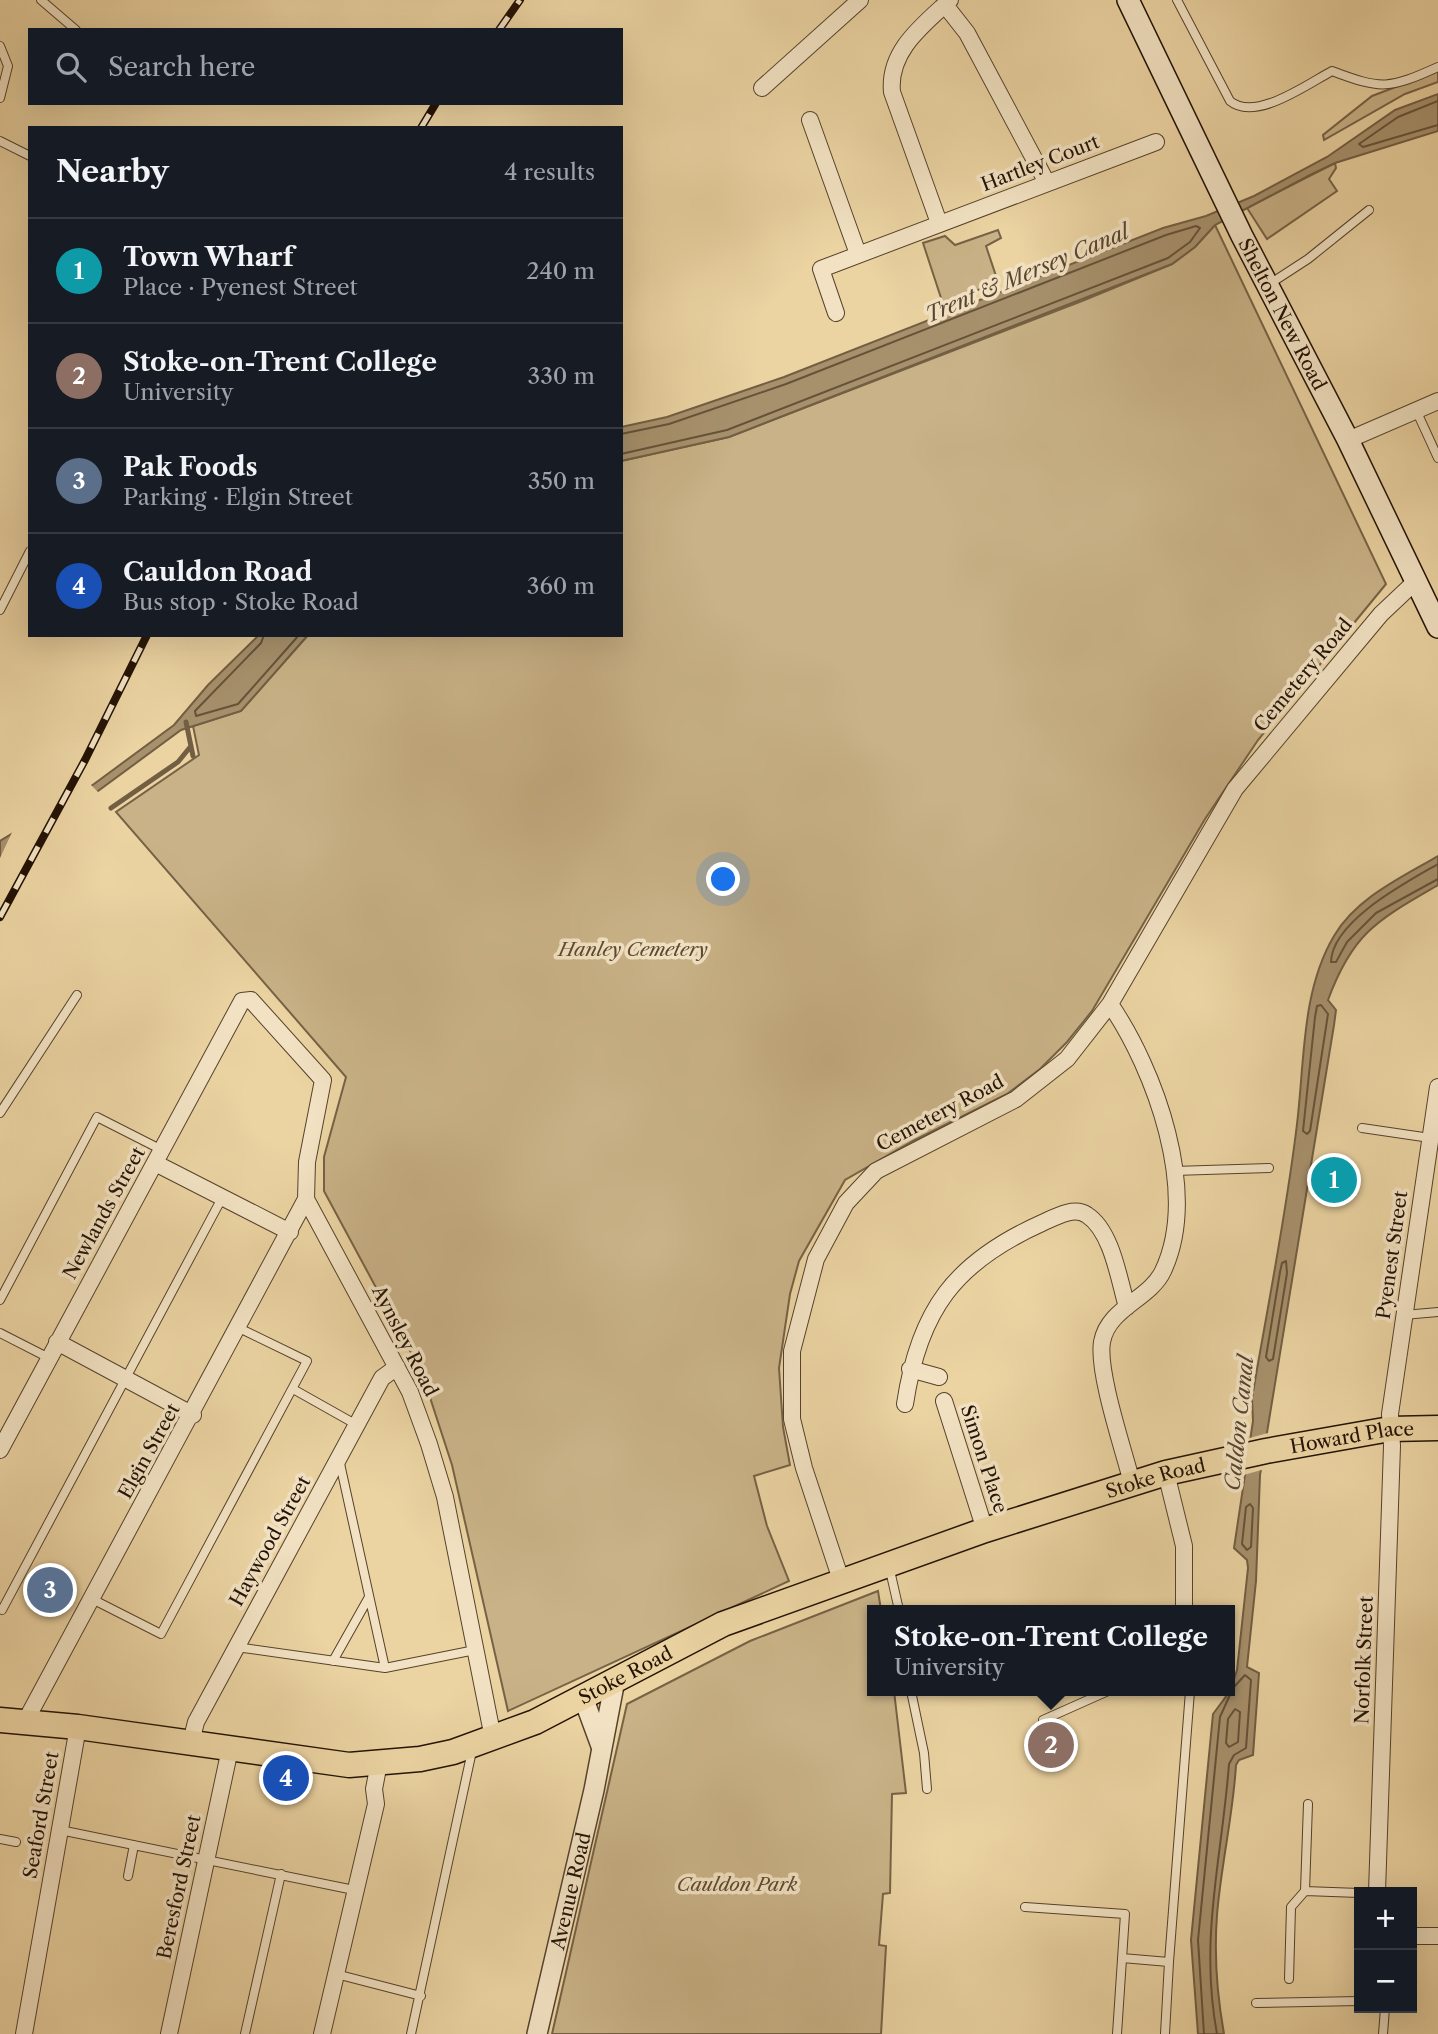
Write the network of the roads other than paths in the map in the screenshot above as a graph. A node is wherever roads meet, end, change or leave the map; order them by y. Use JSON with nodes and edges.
{"nodes":[{"id":1,"x":41,"y":0,"type":"edge"},
{"id":2,"x":860,"y":0,"type":"edge"},
{"id":3,"x":1128,"y":0,"type":"edge"},
{"id":4,"x":1177,"y":0,"type":"edge"},
{"id":5,"x":948,"y":1,"type":"edge"},
{"id":6,"x":74,"y":28,"type":"edge"},
{"id":7,"x":0,"y":46,"type":"edge"},
{"id":8,"x":1438,"y":67,"type":"edge"},
{"id":9,"x":762,"y":88,"type":"dead end"},
{"id":10,"x":0,"y":98,"type":"edge"},
{"id":11,"x":810,"y":120,"type":"dead end"},
{"id":12,"x":0,"y":141,"type":"edge"},
{"id":13,"x":1156,"y":142,"type":"dead end"},
{"id":14,"x":28,"y":155,"type":"edge"},
{"id":15,"x":1047,"y":183,"type":"junction"},
{"id":16,"x":1369,"y":210,"type":"dead end"},
{"id":17,"x":939,"y":223,"type":"junction"},
{"id":18,"x":858,"y":254,"type":"junction"},
{"id":19,"x":1268,"y":285,"type":"junction"},
{"id":20,"x":836,"y":313,"type":"dead end"},
{"id":21,"x":1438,"y":401,"type":"edge"},
{"id":22,"x":1416,"y":410,"type":"junction"},
{"id":23,"x":1348,"y":440,"type":"junction"},
{"id":24,"x":1438,"y":458,"type":"edge"},
{"id":25,"x":28,"y":555,"type":"edge"},
{"id":26,"x":1416,"y":582,"type":"junction"},
{"id":27,"x":1432,"y":601,"type":"edge"},
{"id":28,"x":0,"y":610,"type":"edge"},
{"id":29,"x":1438,"y":627,"type":"edge"},
{"id":30,"x":77,"y":995,"type":"dead end"},
{"id":31,"x":247,"y":998,"type":"joint"},
{"id":32,"x":1110,"y":1004,"type":"junction"},
{"id":33,"x":1438,"y":1087,"type":"edge"},
{"id":34,"x":0,"y":1113,"type":"edge"},
{"id":35,"x":1362,"y":1128,"type":"dead end"},
{"id":36,"x":1430,"y":1138,"type":"junction"},
{"id":37,"x":159,"y":1156,"type":"junction"},
{"id":38,"x":1269,"y":1168,"type":"dead end"},
{"id":39,"x":1174,"y":1171,"type":"junction"},
{"id":40,"x":222,"y":1198,"type":"junction"},
{"id":41,"x":306,"y":1199,"type":"junction"},
{"id":42,"x":290,"y":1232,"type":"junction"},
{"id":43,"x":0,"y":1300,"type":"edge"},
{"id":44,"x":1127,"y":1307,"type":"junction"},
{"id":45,"x":1438,"y":1312,"type":"edge"},
{"id":46,"x":1404,"y":1315,"type":"junction"},
{"id":47,"x":239,"y":1328,"type":"junction"},
{"id":48,"x":0,"y":1333,"type":"edge"},
{"id":49,"x":57,"y":1342,"type":"junction"},
{"id":50,"x":49,"y":1358,"type":"junction"},
{"id":51,"x":397,"y":1367,"type":"junction"},
{"id":52,"x":910,"y":1369,"type":"junction"},
{"id":53,"x":939,"y":1377,"type":"dead end"},
{"id":54,"x":128,"y":1380,"type":"junction"},
{"id":55,"x":293,"y":1389,"type":"junction"},
{"id":56,"x":944,"y":1401,"type":"dead end"},
{"id":57,"x":905,"y":1404,"type":"dead end"},
{"id":58,"x":193,"y":1415,"type":"junction"},
{"id":59,"x":357,"y":1425,"type":"junction"},
{"id":60,"x":1438,"y":1428,"type":"edge"},
{"id":61,"x":1390,"y":1429,"type":"junction"},
{"id":62,"x":0,"y":1450,"type":"edge"},
{"id":63,"x":339,"y":1458,"type":"junction"},
{"id":64,"x":1231,"y":1459,"type":"joint"},
{"id":65,"x":1166,"y":1473,"type":"junction"},
{"id":66,"x":1132,"y":1483,"type":"junction"},
{"id":67,"x":985,"y":1530,"type":"junction"},
{"id":68,"x":889,"y":1563,"type":"junction"},
{"id":69,"x":841,"y":1580,"type":"junction"},
{"id":70,"x":369,"y":1597,"type":"junction"},
{"id":71,"x":86,"y":1601,"type":"junction"},
{"id":72,"x":898,"y":1605,"type":"edge"},
{"id":73,"x":1184,"y":1605,"type":"edge"},
{"id":74,"x":2,"y":1610,"type":"dead end"},
{"id":75,"x":236,"y":1647,"type":"junction"},
{"id":76,"x":475,"y":1650,"type":"junction"},
{"id":77,"x":333,"y":1661,"type":"junction"},
{"id":78,"x":385,"y":1668,"type":"junction"},
{"id":79,"x":615,"y":1681,"type":"junction"},
{"id":80,"x":912,"y":1696,"type":"edge"},
{"id":81,"x":1097,"y":1696,"type":"edge"},
{"id":82,"x":1190,"y":1696,"type":"edge"},
{"id":83,"x":583,"y":1698,"type":"junction"},
{"id":84,"x":0,"y":1720,"type":"edge"},
{"id":85,"x":1043,"y":1720,"type":"dead end"},
{"id":86,"x":25,"y":1721,"type":"junction"},
{"id":87,"x":78,"y":1727,"type":"junction"},
{"id":88,"x":483,"y":1741,"type":"junction"},
{"id":89,"x":191,"y":1742,"type":"junction"},
{"id":90,"x":601,"y":1747,"type":"junction"},
{"id":91,"x":230,"y":1749,"type":"junction"},
{"id":92,"x":379,"y":1763,"type":"junction"},
{"id":93,"x":927,"y":1789,"type":"dead end"},
{"id":94,"x":1308,"y":1804,"type":"dead end"},
{"id":95,"x":60,"y":1830,"type":"junction"},
{"id":96,"x":0,"y":1839,"type":"edge"},
{"id":97,"x":16,"y":1842,"type":"dead end"},
{"id":98,"x":134,"y":1845,"type":"junction"},
{"id":99,"x":207,"y":1858,"type":"junction"},
{"id":100,"x":281,"y":1874,"type":"junction"},
{"id":101,"x":128,"y":1876,"type":"dead end"},
{"id":102,"x":1377,"y":1887,"type":"edge"},
{"id":103,"x":354,"y":1889,"type":"junction"},
{"id":104,"x":1305,"y":1891,"type":"junction"},
{"id":105,"x":1354,"y":1893,"type":"edge"},
{"id":106,"x":1024,"y":1907,"type":"dead end"},
{"id":107,"x":1417,"y":1936,"type":"edge"},
{"id":108,"x":1438,"y":1936,"type":"edge"},
{"id":109,"x":1122,"y":1958,"type":"junction"},
{"id":110,"x":1169,"y":1962,"type":"junction"},
{"id":111,"x":336,"y":1974,"type":"junction"},
{"id":112,"x":1289,"y":1979,"type":"dead end"},
{"id":113,"x":421,"y":1996,"type":"junction"},
{"id":114,"x":1354,"y":2001,"type":"edge"},
{"id":115,"x":1256,"y":2003,"type":"dead end"},
{"id":116,"x":1385,"y":2013,"type":"edge"},
{"id":117,"x":24,"y":2034,"type":"edge"},
{"id":118,"x":169,"y":2034,"type":"edge"},
{"id":119,"x":245,"y":2034,"type":"edge"},
{"id":120,"x":322,"y":2034,"type":"edge"},
{"id":121,"x":411,"y":2034,"type":"edge"},
{"id":122,"x":537,"y":2034,"type":"edge"},
{"id":123,"x":1117,"y":2034,"type":"edge"},
{"id":124,"x":1165,"y":2034,"type":"edge"},
{"id":125,"x":1384,"y":2034,"type":"edge"}],
"edges":[{"from":1,"to":6,"type":"lane"},
{"from":2,"to":9,"type":"street"},
{"from":3,"to":19,"type":"main road","name":"Shelton New Road"},
{"from":4,"to":8,"type":"lane"},
{"from":5,"to":15,"type":"street"},
{"from":5,"to":17,"type":"street"},
{"from":7,"to":10,"type":"lane"},
{"from":11,"to":18,"type":"street"},
{"from":12,"to":14,"type":"lane"},
{"from":13,"to":15,"type":"street","name":"Hartley Court"},
{"from":15,"to":17,"type":"street","name":"Hartley Court"},
{"from":16,"to":19,"type":"lane"},
{"from":17,"to":18,"type":"street","name":"Hartley Court"},
{"from":18,"to":20,"type":"street","name":"Hartley Court"},
{"from":19,"to":23,"type":"main road","name":"Shelton New Road"},
{"from":21,"to":22,"type":"street"},
{"from":22,"to":23,"type":"street"},
{"from":22,"to":24,"type":"lane"},
{"from":23,"to":26,"type":"main road","name":"Shelton New Road"},
{"from":25,"to":28,"type":"lane"},
{"from":26,"to":27,"type":"main road","name":"Shelton New Road"},
{"from":26,"to":32,"type":"street","name":"Cemetery Road"},
{"from":27,"to":29,"type":"main road","name":"Shelton New Road"},
{"from":30,"to":34,"type":"lane"},
{"from":31,"to":37,"type":"street","name":"Newlands Street"},
{"from":31,"to":41,"type":"street","name":"Aynsley Road"},
{"from":32,"to":39,"type":"street"},
{"from":32,"to":69,"type":"street","name":"Cemetery Road"},
{"from":33,"to":36,"type":"street","name":"Pyenest Street"},
{"from":35,"to":36,"type":"lane"},
{"from":36,"to":46,"type":"street","name":"Pyenest Street"},
{"from":37,"to":40,"type":"street"},
{"from":37,"to":43,"type":"lane"},
{"from":37,"to":49,"type":"street","name":"Newlands Street"},
{"from":38,"to":39,"type":"lane"},
{"from":39,"to":44,"type":"street"},
{"from":40,"to":42,"type":"street"},
{"from":40,"to":54,"type":"lane"},
{"from":41,"to":42,"type":"street","name":"Elgin Street"},
{"from":41,"to":51,"type":"street","name":"Aynsley Road"},
{"from":42,"to":47,"type":"street","name":"Elgin Street"},
{"from":44,"to":52,"type":"street"},
{"from":44,"to":66,"type":"street"},
{"from":45,"to":46,"type":"lane"},
{"from":46,"to":61,"type":"street","name":"Pyenest Street"},
{"from":47,"to":55,"type":"lane"},
{"from":47,"to":58,"type":"street","name":"Elgin Street"},
{"from":48,"to":50,"type":"lane"},
{"from":49,"to":50,"type":"street","name":"Newlands Street"},
{"from":49,"to":54,"type":"street"},
{"from":50,"to":62,"type":"street","name":"Newlands Street"},
{"from":51,"to":59,"type":"street","name":"Haywood Street"},
{"from":51,"to":76,"type":"street","name":"Aynsley Road"},
{"from":52,"to":53,"type":"street"},
{"from":52,"to":57,"type":"street"},
{"from":54,"to":58,"type":"street"},
{"from":54,"to":74,"type":"lane"},
{"from":55,"to":59,"type":"lane"},
{"from":55,"to":71,"type":"lane"},
{"from":56,"to":67,"type":"street","name":"Simon Place"},
{"from":58,"to":71,"type":"street","name":"Elgin Street"},
{"from":59,"to":63,"type":"street","name":"Haywood Street"},
{"from":60,"to":61,"type":"main road","name":"Howard Place"},
{"from":61,"to":64,"type":"main road","name":"Howard Place"},
{"from":61,"to":102,"type":"street","name":"Norfolk Street"},
{"from":63,"to":70,"type":"lane"},
{"from":63,"to":75,"type":"street","name":"Haywood Street"},
{"from":64,"to":65,"type":"main road","name":"Stoke Road"},
{"from":65,"to":66,"type":"main road","name":"Stoke Road"},
{"from":65,"to":73,"type":"street"},
{"from":66,"to":67,"type":"main road","name":"Stoke Road"},
{"from":67,"to":68,"type":"main road","name":"Stoke Road"},
{"from":68,"to":69,"type":"main road","name":"Stoke Road"},
{"from":68,"to":72,"type":"lane"},
{"from":69,"to":79,"type":"main road","name":"Stoke Road"},
{"from":70,"to":77,"type":"lane"},
{"from":70,"to":78,"type":"lane"},
{"from":71,"to":86,"type":"street","name":"Elgin Street"},
{"from":75,"to":77,"type":"lane"},
{"from":75,"to":89,"type":"street","name":"Haywood Street"},
{"from":76,"to":78,"type":"lane"},
{"from":76,"to":88,"type":"street","name":"Aynsley Road"},
{"from":77,"to":78,"type":"lane"},
{"from":79,"to":83,"type":"main road","name":"Stoke Road"},
{"from":79,"to":90,"type":"street","name":"Avenue Road"},
{"from":80,"to":93,"type":"lane"},
{"from":81,"to":85,"type":"lane"},
{"from":82,"to":110,"type":"lane"},
{"from":83,"to":88,"type":"main road","name":"Stoke Road"},
{"from":83,"to":90,"type":"street"},
{"from":84,"to":86,"type":"main road","name":"Stoke Road"},
{"from":86,"to":87,"type":"main road","name":"Stoke Road"},
{"from":87,"to":89,"type":"main road","name":"Stoke Road"},
{"from":87,"to":95,"type":"street","name":"Seaford Street"},
{"from":88,"to":92,"type":"main road","name":"Stoke Road"},
{"from":88,"to":113,"type":"lane"},
{"from":89,"to":91,"type":"main road","name":"Stoke Road"},
{"from":90,"to":122,"type":"street","name":"Avenue Road"},
{"from":91,"to":92,"type":"main road","name":"Stoke Road"},
{"from":91,"to":99,"type":"street","name":"Beresford Street"},
{"from":92,"to":103,"type":"street"},
{"from":94,"to":104,"type":"lane"},
{"from":95,"to":98,"type":"lane"},
{"from":95,"to":117,"type":"street","name":"Seaford Street"},
{"from":96,"to":97,"type":"lane"},
{"from":98,"to":99,"type":"lane"},
{"from":98,"to":101,"type":"lane"},
{"from":99,"to":100,"type":"lane"},
{"from":99,"to":118,"type":"street","name":"Beresford Street"},
{"from":100,"to":103,"type":"lane"},
{"from":100,"to":119,"type":"lane"},
{"from":103,"to":111,"type":"street"},
{"from":104,"to":105,"type":"lane"},
{"from":104,"to":112,"type":"lane"},
{"from":106,"to":109,"type":"lane"},
{"from":107,"to":108,"type":"street"},
{"from":109,"to":110,"type":"lane"},
{"from":109,"to":123,"type":"lane"},
{"from":110,"to":124,"type":"lane"},
{"from":111,"to":113,"type":"lane"},
{"from":111,"to":120,"type":"street"},
{"from":113,"to":121,"type":"lane"},
{"from":114,"to":115,"type":"lane"},
{"from":116,"to":125,"type":"lane"}]}
